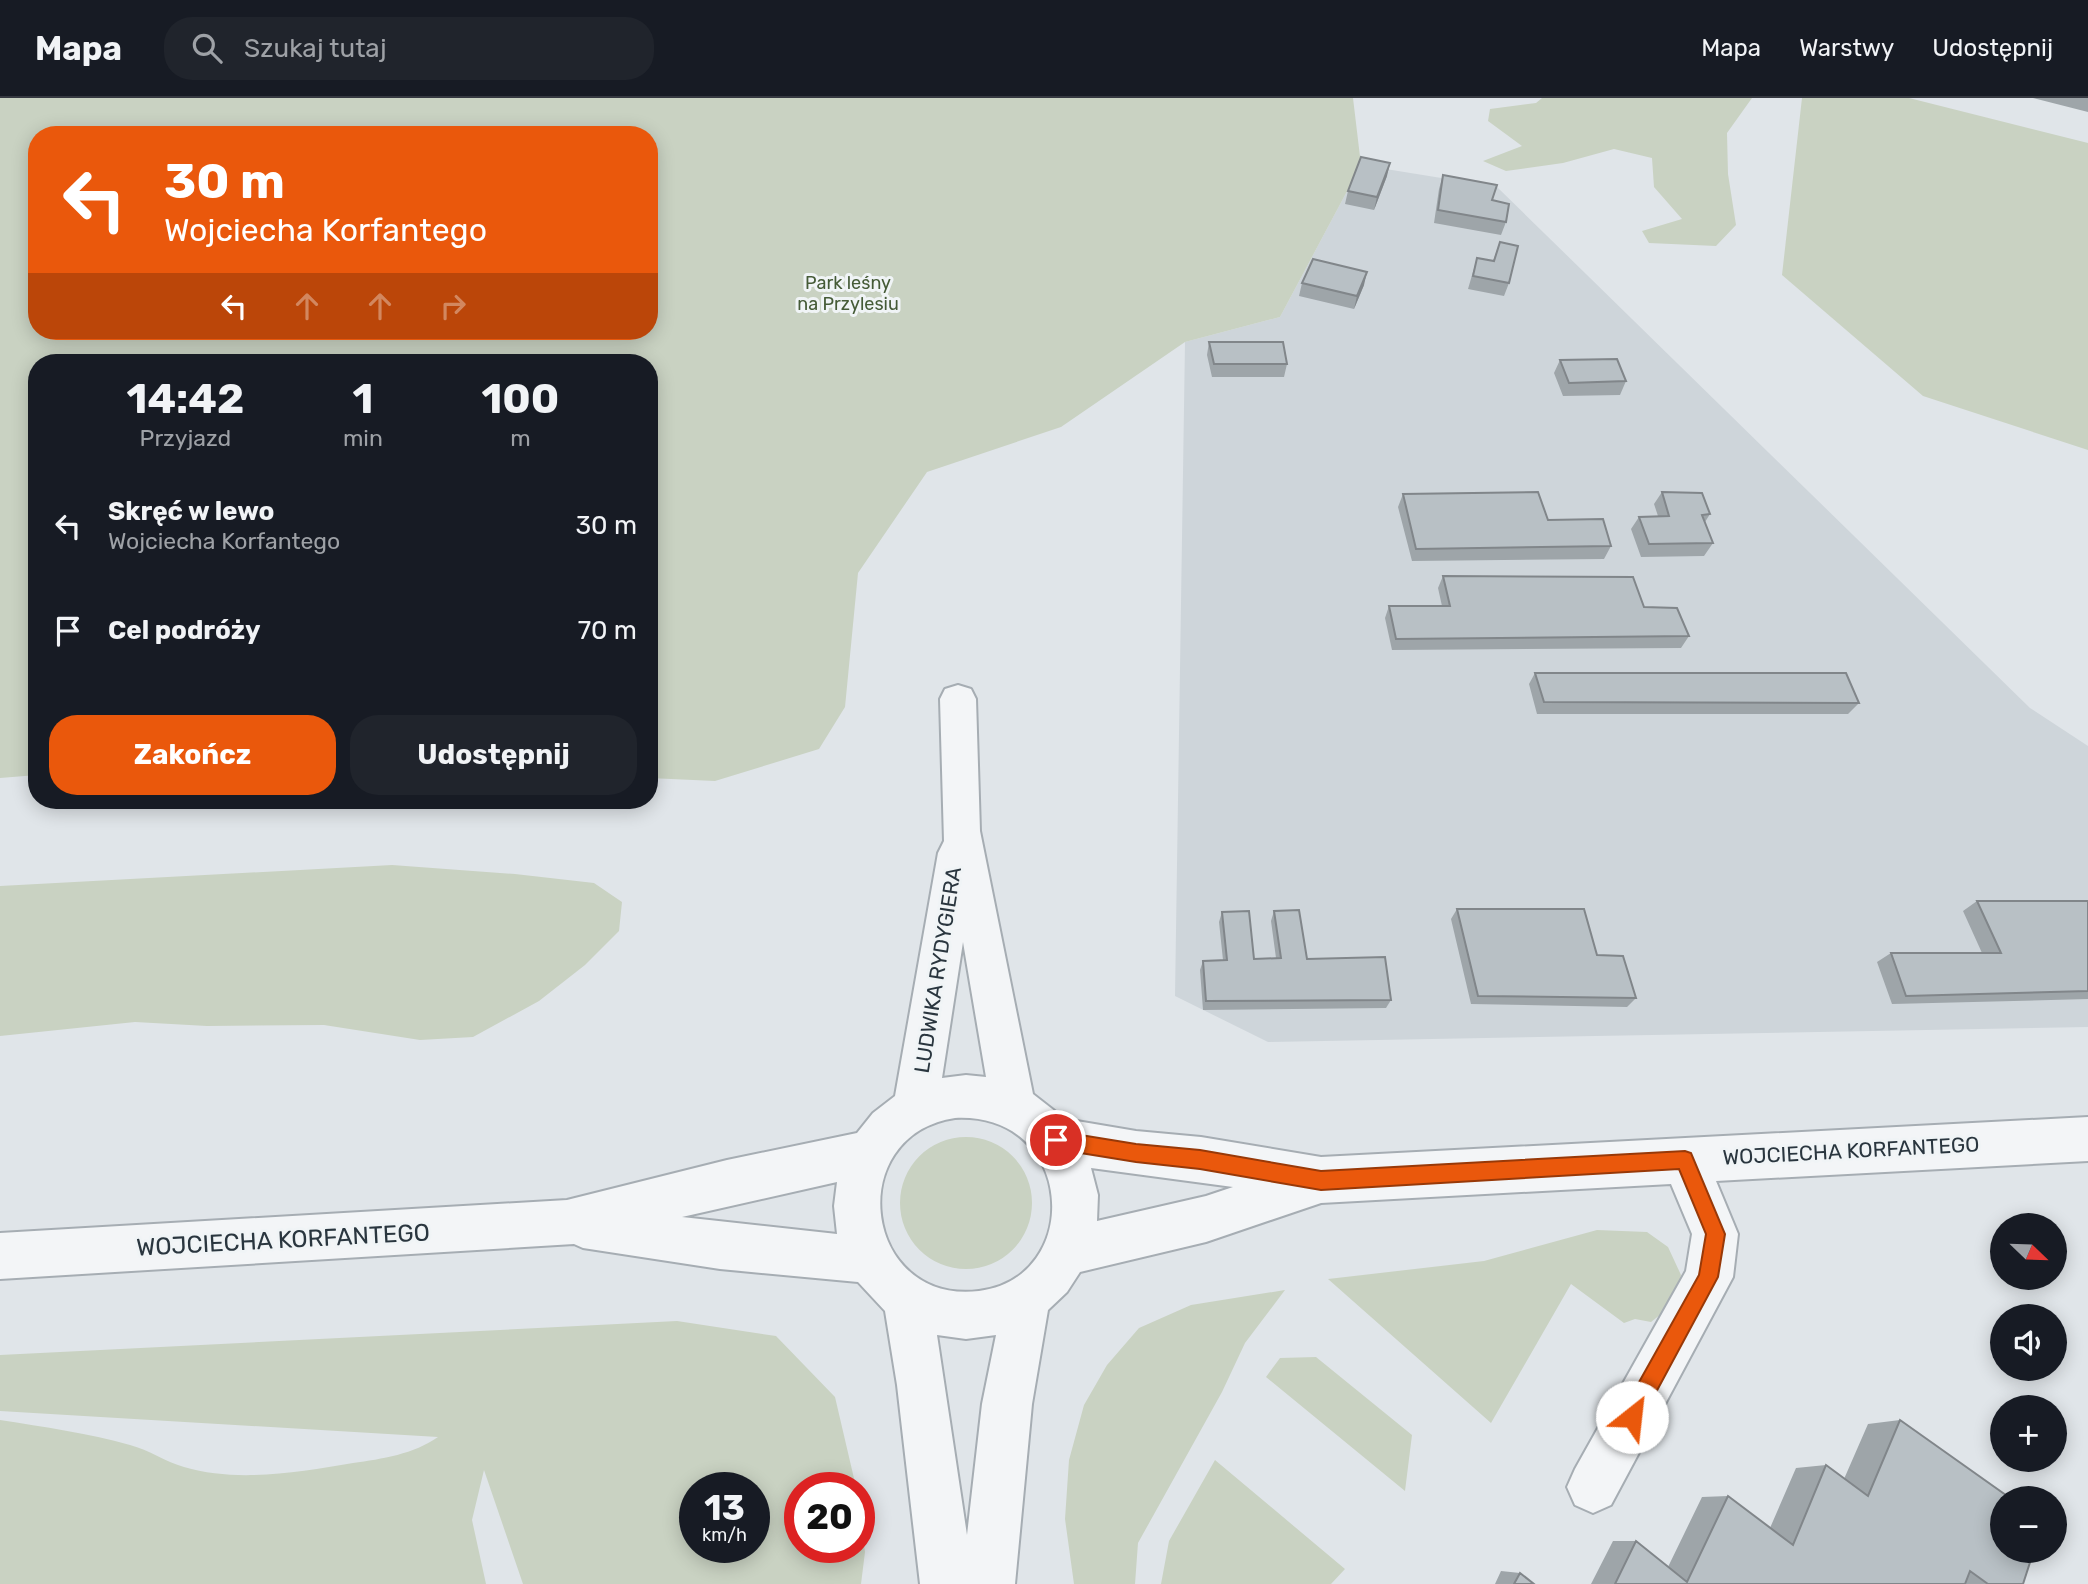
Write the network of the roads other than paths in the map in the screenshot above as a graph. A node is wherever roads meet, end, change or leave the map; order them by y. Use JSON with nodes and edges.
{"nodes":[{"id":1,"x":958,"y":699,"type":"dead end"},
{"id":2,"x":961,"y":831,"type":"junction"},
{"id":3,"x":1014,"y":1105,"type":"junction"},
{"id":4,"x":915,"y":1110,"type":"junction"},
{"id":5,"x":2088,"y":1139,"type":"edge"},
{"id":6,"x":1056,"y":1140,"type":"junction"},
{"id":7,"x":872,"y":1152,"type":"junction"},
{"id":8,"x":1685,"y":1160,"type":"junction"},
{"id":9,"x":1321,"y":1180,"type":"junction"},
{"id":10,"x":567,"y":1223,"type":"junction"},
{"id":11,"x":1064,"y":1252,"type":"junction"},
{"id":12,"x":0,"y":1256,"type":"edge"},
{"id":13,"x":869,"y":1261,"type":"junction"},
{"id":14,"x":1027,"y":1296,"type":"junction"},
{"id":15,"x":907,"y":1302,"type":"junction"},
{"id":16,"x":1593,"y":1487,"type":"dead end"},
{"id":17,"x":947,"y":1584,"type":"edge"},
{"id":18,"x":988,"y":1584,"type":"edge"}],
"edges":[{"from":1,"to":2,"type":"street","name":"LUDWIKA RYDYGIERA"},
{"from":2,"to":3,"type":"street","name":"LUDWIKA RYDYGIERA"},
{"from":2,"to":4,"type":"street","name":"LUDWIKA RYDYGIERA"},
{"from":3,"to":4,"type":"street"},
{"from":3,"to":6,"type":"street"},
{"from":4,"to":7,"type":"street"},
{"from":5,"to":8,"type":"street","name":"WOJCIECHA KORFANTEGO"},
{"from":6,"to":9,"type":"street","name":"WOJCIECHA KORFANTEGO"},
{"from":6,"to":11,"type":"street"},
{"from":7,"to":10,"type":"street","name":"WOJCIECHA KORFANTEGO"},
{"from":7,"to":13,"type":"street"},
{"from":8,"to":9,"type":"street","name":"WOJCIECHA KORFANTEGO"},
{"from":8,"to":16,"type":"street"},
{"from":9,"to":11,"type":"street","name":"WOJCIECHA KORFANTEGO"},
{"from":10,"to":12,"type":"street","name":"WOJCIECHA KORFANTEGO"},
{"from":10,"to":13,"type":"street","name":"WOJCIECHA KORFANTEGO"},
{"from":11,"to":14,"type":"street"},
{"from":13,"to":15,"type":"street"},
{"from":14,"to":15,"type":"street"},
{"from":14,"to":18,"type":"street"},
{"from":15,"to":17,"type":"street"}]}
